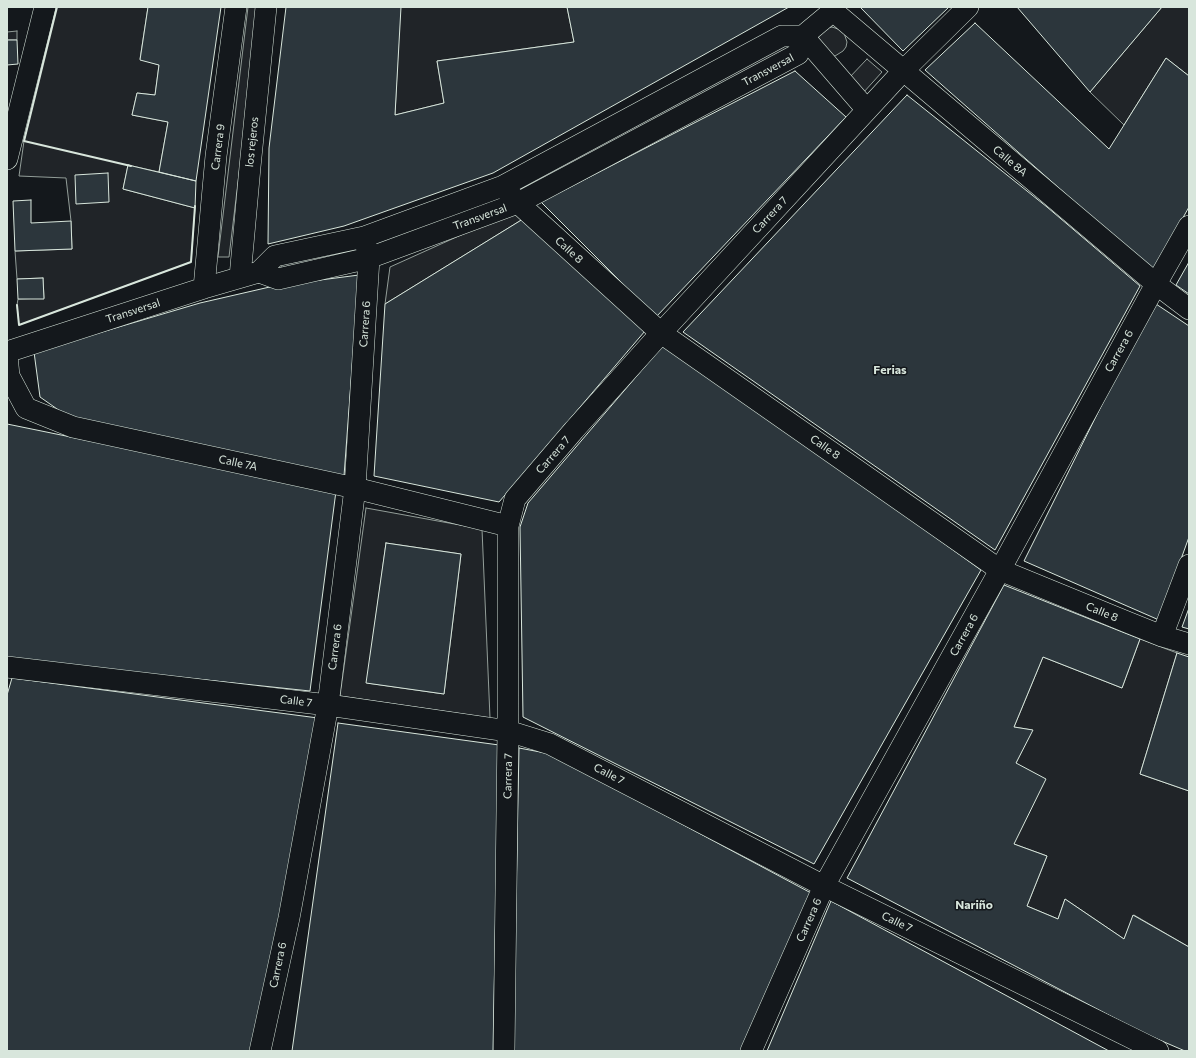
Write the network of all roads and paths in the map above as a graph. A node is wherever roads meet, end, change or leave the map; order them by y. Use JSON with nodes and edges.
{"nodes":[{"id":1,"x":45,"y":7,"type":"edge"},
{"id":2,"x":236,"y":7,"type":"edge"},
{"id":3,"x":266,"y":7,"type":"edge"},
{"id":4,"x":968,"y":7,"type":"edge"},
{"id":5,"x":833,"y":9,"type":"edge"},
{"id":6,"x":803,"y":36,"type":"junction"},
{"id":7,"x":903,"y":71,"type":"junction"},
{"id":8,"x":867,"y":110,"type":"junction"},
{"id":9,"x":7,"y":159,"type":"edge"},
{"id":10,"x":503,"y":186,"type":"junction"},
{"id":11,"x":518,"y":203,"type":"junction"},
{"id":12,"x":1189,"y":226,"type":"edge"},
{"id":13,"x":364,"y":237,"type":"junction"},
{"id":14,"x":369,"y":258,"type":"junction"},
{"id":15,"x":250,"y":274,"type":"junction"},
{"id":16,"x":1156,"y":284,"type":"junction"},
{"id":17,"x":204,"y":288,"type":"junction"},
{"id":18,"x":1189,"y":309,"type":"edge"},
{"id":19,"x":661,"y":332,"type":"junction"},
{"id":20,"x":7,"y":354,"type":"edge"},
{"id":21,"x":355,"y":488,"type":"junction"},
{"id":22,"x":508,"y":526,"type":"junction"},
{"id":23,"x":1189,"y":566,"type":"edge"},
{"id":24,"x":1000,"y":570,"type":"junction"},
{"id":25,"x":1162,"y":636,"type":"junction"},
{"id":26,"x":1189,"y":644,"type":"edge"},
{"id":27,"x":7,"y":667,"type":"edge"},
{"id":28,"x":328,"y":705,"type":"junction"},
{"id":29,"x":508,"y":731,"type":"junction"},
{"id":30,"x":824,"y":886,"type":"junction"},
{"id":31,"x":260,"y":1051,"type":"edge"},
{"id":32,"x":504,"y":1051,"type":"edge"},
{"id":33,"x":751,"y":1051,"type":"edge"},
{"id":34,"x":1158,"y":1051,"type":"edge"}],
"edges":[{"from":1,"to":9,"type":"street"},
{"from":2,"to":17,"type":"street","name":"Carrera 9"},
{"from":3,"to":15,"type":"street","name":"los rejeros"},
{"from":4,"to":7,"type":"street","name":"Carrera 7"},
{"from":5,"to":6,"type":"street"},
{"from":5,"to":7,"type":"street","name":"Calle 8A"},
{"from":6,"to":8,"type":"street"},
{"from":6,"to":10,"type":"street","name":"Transversal"},
{"from":6,"to":11,"type":"street","name":"Transversal"},
{"from":7,"to":8,"type":"street","name":"Carrera 7"},
{"from":7,"to":16,"type":"street","name":"Calle 8A"},
{"from":8,"to":19,"type":"street","name":"Carrera 7"},
{"from":10,"to":11,"type":"street","name":"Calle 8"},
{"from":10,"to":13,"type":"street","name":"Transversal"},
{"from":11,"to":14,"type":"street","name":"Transversal"},
{"from":11,"to":19,"type":"street","name":"Calle 8"},
{"from":12,"to":16,"type":"street","name":"Carrera 6"},
{"from":13,"to":14,"type":"street","name":"Carrera 6"},
{"from":13,"to":15,"type":"street","name":"Transversal"},
{"from":14,"to":15,"type":"street","name":"Transversal"},
{"from":14,"to":21,"type":"street","name":"Carrera 6"},
{"from":15,"to":17,"type":"street","name":"Transversal"},
{"from":16,"to":18,"type":"street","name":"Calle 8A"},
{"from":16,"to":24,"type":"street","name":"Carrera 6"},
{"from":17,"to":20,"type":"street","name":"Transversal"},
{"from":19,"to":22,"type":"street","name":"Carrera 7"},
{"from":19,"to":24,"type":"street","name":"Calle 8"},
{"from":20,"to":21,"type":"street","name":"Calle 7A"},
{"from":21,"to":22,"type":"street","name":"Calle 7A"},
{"from":21,"to":28,"type":"street","name":"Carrera 6"},
{"from":22,"to":29,"type":"street","name":"Carrera 7"},
{"from":23,"to":25,"type":"street"},
{"from":24,"to":25,"type":"street","name":"Calle 8"},
{"from":24,"to":30,"type":"street","name":"Carrera 6"},
{"from":25,"to":26,"type":"street","name":"Calle 8"},
{"from":27,"to":28,"type":"street","name":"Calle 7"},
{"from":28,"to":29,"type":"street","name":"Calle 7"},
{"from":28,"to":31,"type":"street","name":"Carrera 6"},
{"from":29,"to":30,"type":"street","name":"Calle 7"},
{"from":29,"to":32,"type":"street","name":"Carrera 7"},
{"from":30,"to":33,"type":"street","name":"Carrera 6"},
{"from":30,"to":34,"type":"street","name":"Calle 7"}]}
